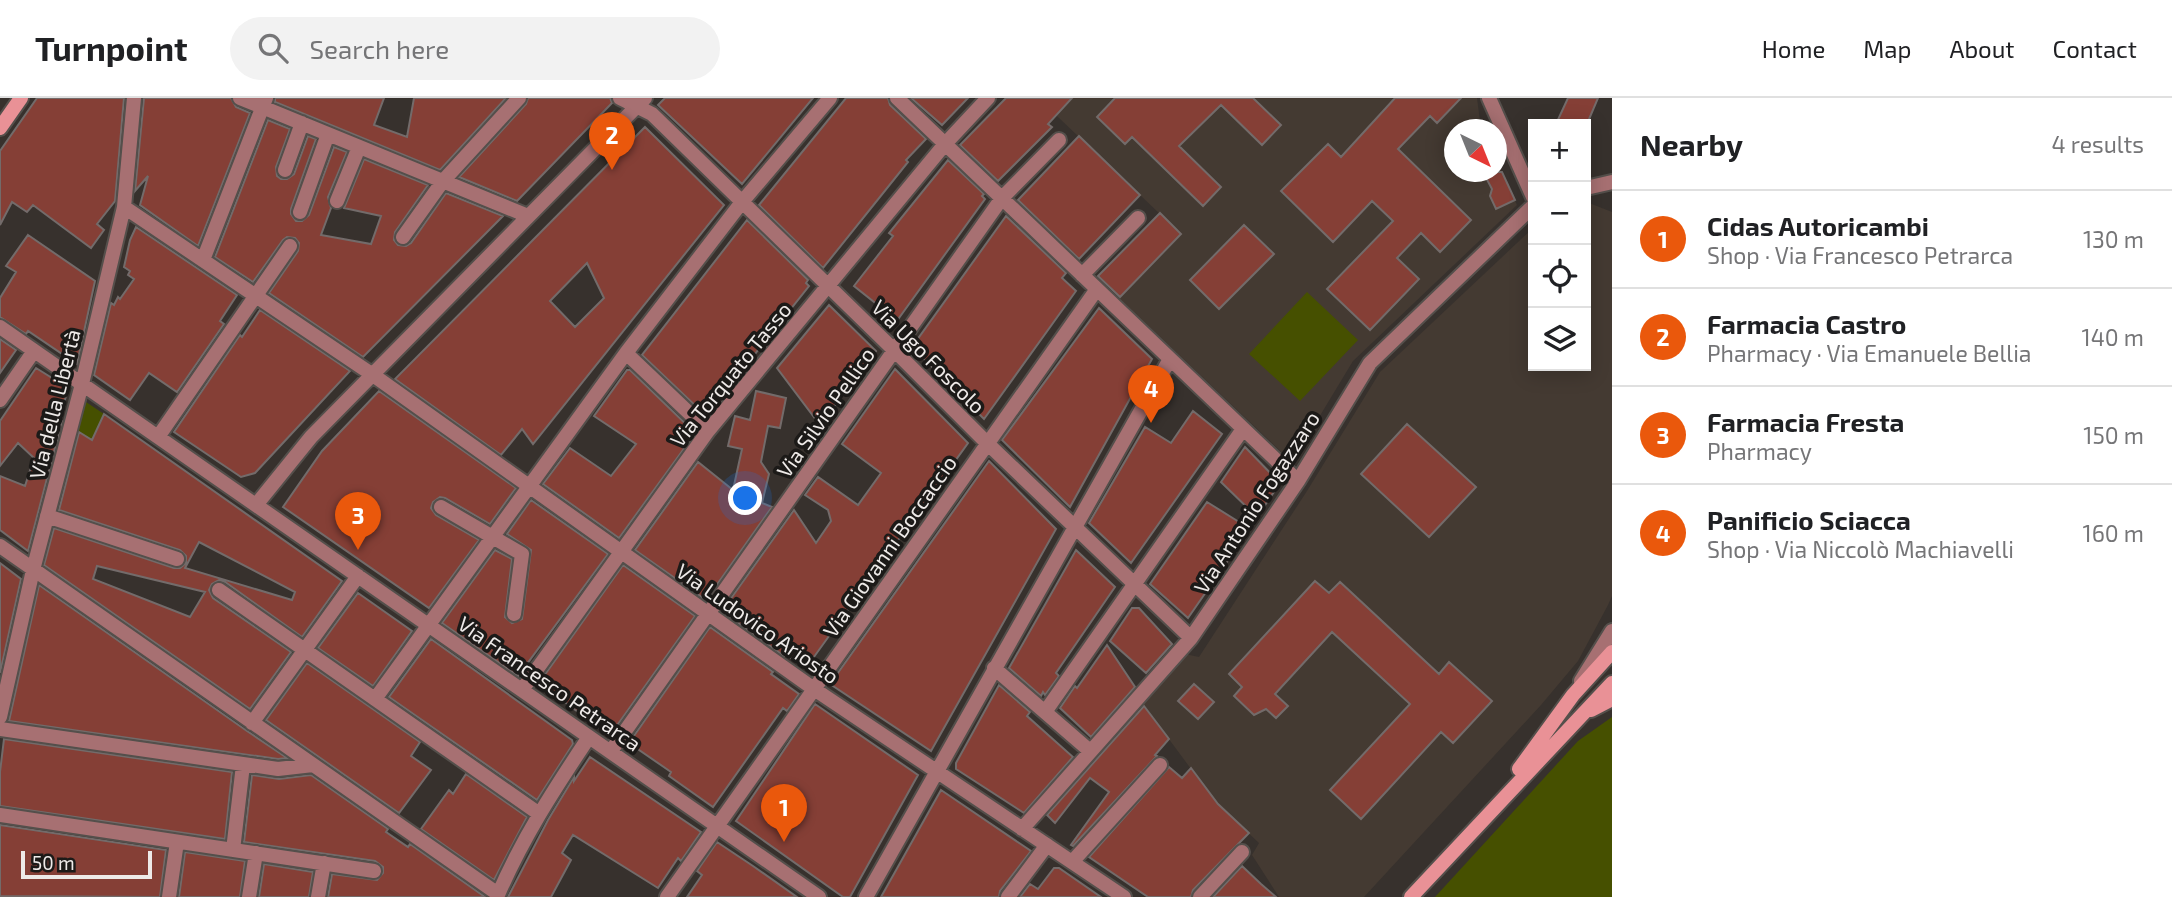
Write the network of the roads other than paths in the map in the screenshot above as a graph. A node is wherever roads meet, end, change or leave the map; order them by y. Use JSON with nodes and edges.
{"nodes":[{"id":1,"x":20,"y":98,"type":"edge"},
{"id":2,"x":134,"y":98,"type":"edge"},
{"id":3,"x":240,"y":98,"type":"edge"},
{"id":4,"x":519,"y":98,"type":"edge"},
{"id":5,"x":620,"y":98,"type":"edge"},
{"id":6,"x":830,"y":98,"type":"edge"},
{"id":7,"x":897,"y":98,"type":"edge"},
{"id":8,"x":988,"y":98,"type":"edge"},
{"id":9,"x":1489,"y":98,"type":"edge"},
{"id":10,"x":641,"y":102,"type":"edge"},
{"id":11,"x":265,"y":103,"type":"edge"},
{"id":12,"x":302,"y":123,"type":"junction"},
{"id":13,"x":0,"y":128,"type":"edge"},
{"id":14,"x":328,"y":134,"type":"junction"},
{"id":15,"x":1059,"y":140,"type":"dead end"},
{"id":16,"x":945,"y":144,"type":"junction"},
{"id":17,"x":359,"y":147,"type":"junction"},
{"id":18,"x":285,"y":170,"type":"dead end"},
{"id":19,"x":443,"y":181,"type":"junction"},
{"id":20,"x":1610,"y":183,"type":"edge"},
{"id":21,"x":1528,"y":186,"type":"edge"},
{"id":22,"x":1591,"y":187,"type":"edge"},
{"id":23,"x":1002,"y":198,"type":"junction"},
{"id":24,"x":337,"y":201,"type":"dead end"},
{"id":25,"x":742,"y":202,"type":"junction"},
{"id":26,"x":124,"y":207,"type":"junction"},
{"id":27,"x":1528,"y":211,"type":"edge"},
{"id":28,"x":300,"y":212,"type":"dead end"},
{"id":29,"x":528,"y":216,"type":"junction"},
{"id":30,"x":1138,"y":218,"type":"dead end"},
{"id":31,"x":403,"y":237,"type":"dead end"},
{"id":32,"x":290,"y":246,"type":"dead end"},
{"id":33,"x":203,"y":260,"type":"junction"},
{"id":34,"x":1082,"y":275,"type":"junction"},
{"id":35,"x":828,"y":288,"type":"junction"},
{"id":36,"x":1097,"y":289,"type":"junction"},
{"id":37,"x":256,"y":296,"type":"junction"},
{"id":38,"x":0,"y":327,"type":"edge"},
{"id":39,"x":894,"y":350,"type":"junction"},
{"id":40,"x":34,"y":351,"type":"junction"},
{"id":41,"x":626,"y":353,"type":"junction"},
{"id":42,"x":1170,"y":359,"type":"junction"},
{"id":43,"x":373,"y":375,"type":"junction"},
{"id":44,"x":82,"y":384,"type":"junction"},
{"id":45,"x":0,"y":400,"type":"edge"},
{"id":46,"x":1243,"y":429,"type":"junction"},
{"id":47,"x":708,"y":431,"type":"junction"},
{"id":48,"x":158,"y":437,"type":"junction"},
{"id":49,"x":987,"y":443,"type":"junction"},
{"id":50,"x":1298,"y":481,"type":"junction"},
{"id":51,"x":529,"y":486,"type":"junction"},
{"id":52,"x":256,"y":505,"type":"junction"},
{"id":53,"x":441,"y":507,"type":"dead end"},
{"id":54,"x":47,"y":516,"type":"junction"},
{"id":55,"x":1075,"y":526,"type":"junction"},
{"id":56,"x":493,"y":537,"type":"junction"},
{"id":57,"x":0,"y":546,"type":"edge"},
{"id":58,"x":621,"y":551,"type":"junction"},
{"id":59,"x":177,"y":559,"type":"dead end"},
{"id":60,"x":33,"y":570,"type":"junction"},
{"id":61,"x":358,"y":576,"type":"junction"},
{"id":62,"x":1135,"y":584,"type":"junction"},
{"id":63,"x":219,"y":590,"type":"dead end"},
{"id":64,"x":514,"y":614,"type":"dead end"},
{"id":65,"x":708,"y":614,"type":"junction"},
{"id":66,"x":429,"y":625,"type":"junction"},
{"id":67,"x":1612,"y":631,"type":"edge"},
{"id":68,"x":1191,"y":638,"type":"junction"},
{"id":69,"x":305,"y":649,"type":"junction"},
{"id":70,"x":1612,"y":652,"type":"edge"},
{"id":71,"x":994,"y":668,"type":"junction"},
{"id":72,"x":1612,"y":683,"type":"edge"},
{"id":73,"x":814,"y":688,"type":"junction"},
{"id":74,"x":522,"y":690,"type":"junction"},
{"id":75,"x":1573,"y":695,"type":"junction"},
{"id":76,"x":375,"y":699,"type":"junction"},
{"id":77,"x":1612,"y":699,"type":"edge"},
{"id":78,"x":1045,"y":712,"type":"junction"},
{"id":79,"x":1580,"y":715,"type":"junction"},
{"id":80,"x":0,"y":717,"type":"edge"},
{"id":81,"x":252,"y":723,"type":"junction"},
{"id":82,"x":0,"y":729,"type":"edge"},
{"id":83,"x":589,"y":737,"type":"junction"},
{"id":84,"x":611,"y":751,"type":"junction"},
{"id":85,"x":1090,"y":751,"type":"junction"},
{"id":86,"x":243,"y":765,"type":"junction"},
{"id":87,"x":313,"y":765,"type":"junction"},
{"id":88,"x":1160,"y":765,"type":"dead end"},
{"id":89,"x":935,"y":771,"type":"junction"},
{"id":90,"x":538,"y":813,"type":"junction"},
{"id":91,"x":0,"y":815,"type":"edge"},
{"id":92,"x":1478,"y":823,"type":"junction"},
{"id":93,"x":717,"y":824,"type":"junction"},
{"id":94,"x":1022,"y":829,"type":"junction"},
{"id":95,"x":177,"y":842,"type":"junction"},
{"id":96,"x":1047,"y":845,"type":"junction"},
{"id":97,"x":233,"y":850,"type":"junction"},
{"id":98,"x":1242,"y":852,"type":"dead end"},
{"id":99,"x":256,"y":853,"type":"junction"},
{"id":100,"x":1072,"y":862,"type":"junction"},
{"id":101,"x":324,"y":863,"type":"junction"},
{"id":102,"x":374,"y":871,"type":"dead end"},
{"id":103,"x":498,"y":896,"type":"edge"},
{"id":104,"x":169,"y":897,"type":"edge"},
{"id":105,"x":249,"y":897,"type":"edge"},
{"id":106,"x":318,"y":897,"type":"edge"},
{"id":107,"x":667,"y":897,"type":"edge"},
{"id":108,"x":819,"y":897,"type":"edge"},
{"id":109,"x":866,"y":897,"type":"edge"},
{"id":110,"x":1008,"y":897,"type":"edge"},
{"id":111,"x":1124,"y":897,"type":"edge"},
{"id":112,"x":1200,"y":897,"type":"edge"},
{"id":113,"x":1411,"y":897,"type":"edge"}],
"edges":[{"from":1,"to":13,"type":"main road"},
{"from":2,"to":26,"type":"street","name":"Via della Libertà"},
{"from":3,"to":11,"type":"street"},
{"from":4,"to":19,"type":"street"},
{"from":5,"to":10,"type":"street","name":"Via Ugo Foscolo"},
{"from":6,"to":25,"type":"street"},
{"from":7,"to":16,"type":"street"},
{"from":8,"to":16,"type":"street","name":"Via Torquato Tasso"},
{"from":9,"to":21,"type":"street"},
{"from":10,"to":25,"type":"street","name":"Via Ugo Foscolo"},
{"from":10,"to":29,"type":"street"},
{"from":11,"to":12,"type":"street"},
{"from":11,"to":33,"type":"street"},
{"from":12,"to":14,"type":"street"},
{"from":12,"to":18,"type":"street"},
{"from":14,"to":17,"type":"street"},
{"from":14,"to":28,"type":"street"},
{"from":15,"to":23,"type":"street","name":"Via Silvio Pellico"},
{"from":16,"to":23,"type":"street"},
{"from":16,"to":35,"type":"street","name":"Via Torquato Tasso"},
{"from":17,"to":19,"type":"street"},
{"from":17,"to":24,"type":"street"},
{"from":19,"to":29,"type":"street"},
{"from":19,"to":31,"type":"street"},
{"from":20,"to":22,"type":"street"},
{"from":23,"to":34,"type":"street"},
{"from":23,"to":39,"type":"street","name":"Via Silvio Pellico"},
{"from":25,"to":35,"type":"street","name":"Via Ugo Foscolo"},
{"from":25,"to":41,"type":"street"},
{"from":26,"to":33,"type":"street","name":"Via Ludovico Ariosto"},
{"from":26,"to":44,"type":"street","name":"Via della Libertà"},
{"from":27,"to":50,"type":"street","name":"Via Antonio Fogazzaro"},
{"from":29,"to":43,"type":"street"},
{"from":30,"to":34,"type":"street"},
{"from":32,"to":37,"type":"street"},
{"from":33,"to":37,"type":"street","name":"Via Ludovico Ariosto"},
{"from":34,"to":36,"type":"street"},
{"from":35,"to":39,"type":"street","name":"Via Ugo Foscolo"},
{"from":35,"to":47,"type":"street","name":"Via Torquato Tasso"},
{"from":36,"to":42,"type":"street"},
{"from":36,"to":49,"type":"street","name":"Via Giovanni Boccaccio"},
{"from":37,"to":43,"type":"street","name":"Via Ludovico Ariosto"},
{"from":37,"to":48,"type":"street"},
{"from":38,"to":40,"type":"street","name":"Via Francesco Petrarca"},
{"from":39,"to":49,"type":"street","name":"Via Ugo Foscolo"},
{"from":39,"to":65,"type":"street","name":"Via Silvio Pellico"},
{"from":40,"to":44,"type":"street","name":"Via Francesco Petrarca"},
{"from":40,"to":45,"type":"street"},
{"from":41,"to":47,"type":"street"},
{"from":41,"to":51,"type":"street"},
{"from":42,"to":46,"type":"street"},
{"from":42,"to":55,"type":"street"},
{"from":43,"to":51,"type":"street","name":"Via Ludovico Ariosto"},
{"from":43,"to":52,"type":"street"},
{"from":44,"to":48,"type":"street","name":"Via Francesco Petrarca"},
{"from":44,"to":54,"type":"street","name":"Via della Libertà"},
{"from":46,"to":50,"type":"street"},
{"from":46,"to":62,"type":"street"},
{"from":47,"to":58,"type":"street","name":"Via Torquato Tasso"},
{"from":48,"to":52,"type":"street","name":"Via Francesco Petrarca"},
{"from":49,"to":55,"type":"street","name":"Via Ugo Foscolo"},
{"from":49,"to":73,"type":"street","name":"Via Giovanni Boccaccio"},
{"from":50,"to":68,"type":"street","name":"Via Antonio Fogazzaro"},
{"from":51,"to":56,"type":"street"},
{"from":51,"to":58,"type":"street","name":"Via Ludovico Ariosto"},
{"from":52,"to":61,"type":"street","name":"Via Francesco Petrarca"},
{"from":53,"to":56,"type":"street"},
{"from":54,"to":59,"type":"street"},
{"from":54,"to":60,"type":"street","name":"Via della Libertà"},
{"from":55,"to":62,"type":"street","name":"Via Ugo Foscolo"},
{"from":55,"to":71,"type":"street"},
{"from":56,"to":64,"type":"street"},
{"from":56,"to":66,"type":"street"},
{"from":57,"to":60,"type":"street"},
{"from":58,"to":65,"type":"street","name":"Via Ludovico Ariosto"},
{"from":58,"to":74,"type":"street","name":"Via Torquato Tasso"},
{"from":60,"to":80,"type":"street","name":"Via della Libertà"},
{"from":60,"to":81,"type":"street"},
{"from":61,"to":66,"type":"street","name":"Via Francesco Petrarca"},
{"from":61,"to":69,"type":"street"},
{"from":62,"to":68,"type":"street","name":"Via Ugo Foscolo"},
{"from":62,"to":78,"type":"street"},
{"from":63,"to":69,"type":"street"},
{"from":65,"to":73,"type":"street","name":"Via Ludovico Ariosto"},
{"from":65,"to":84,"type":"street","name":"Via Silvio Pellico"},
{"from":66,"to":74,"type":"street","name":"Via Francesco Petrarca"},
{"from":66,"to":76,"type":"street"},
{"from":67,"to":75,"type":"street"},
{"from":68,"to":85,"type":"street","name":"Via Antonio Fogazzaro"},
{"from":69,"to":76,"type":"street"},
{"from":69,"to":81,"type":"street"},
{"from":70,"to":75,"type":"main road"},
{"from":71,"to":78,"type":"street"},
{"from":71,"to":89,"type":"street"},
{"from":72,"to":79,"type":"main road"},
{"from":73,"to":89,"type":"street","name":"Via Ludovico Ariosto"},
{"from":73,"to":93,"type":"street","name":"Via Giovanni Boccaccio"},
{"from":74,"to":83,"type":"street","name":"Via Francesco Petrarca"},
{"from":75,"to":92,"type":"main road"},
{"from":76,"to":90,"type":"street"},
{"from":77,"to":79,"type":"main road"},
{"from":78,"to":85,"type":"street"},
{"from":79,"to":92,"type":"main road"},
{"from":81,"to":87,"type":"street"},
{"from":82,"to":86,"type":"street"},
{"from":83,"to":84,"type":"street","name":"Via Francesco Petrarca"},
{"from":83,"to":90,"type":"street"},
{"from":84,"to":93,"type":"street","name":"Via Francesco Petrarca"},
{"from":85,"to":94,"type":"street","name":"Via Antonio Fogazzaro"},
{"from":86,"to":87,"type":"street"},
{"from":86,"to":97,"type":"street"},
{"from":87,"to":103,"type":"street"},
{"from":88,"to":100,"type":"street"},
{"from":89,"to":94,"type":"street","name":"Via Ludovico Ariosto"},
{"from":89,"to":109,"type":"street"},
{"from":90,"to":103,"type":"street"},
{"from":91,"to":95,"type":"street"},
{"from":92,"to":113,"type":"main road"},
{"from":93,"to":107,"type":"street","name":"Via Giovanni Boccaccio"},
{"from":93,"to":108,"type":"street","name":"Via Francesco Petrarca"},
{"from":94,"to":96,"type":"street","name":"Via Ludovico Ariosto"},
{"from":95,"to":97,"type":"street"},
{"from":95,"to":104,"type":"street"},
{"from":96,"to":100,"type":"street","name":"Via Ludovico Ariosto"},
{"from":96,"to":110,"type":"street"},
{"from":97,"to":99,"type":"street"},
{"from":98,"to":112,"type":"street"},
{"from":99,"to":101,"type":"street"},
{"from":99,"to":105,"type":"street"},
{"from":100,"to":111,"type":"street","name":"Via Ludovico Ariosto"},
{"from":101,"to":102,"type":"street"},
{"from":101,"to":106,"type":"street"}]}
